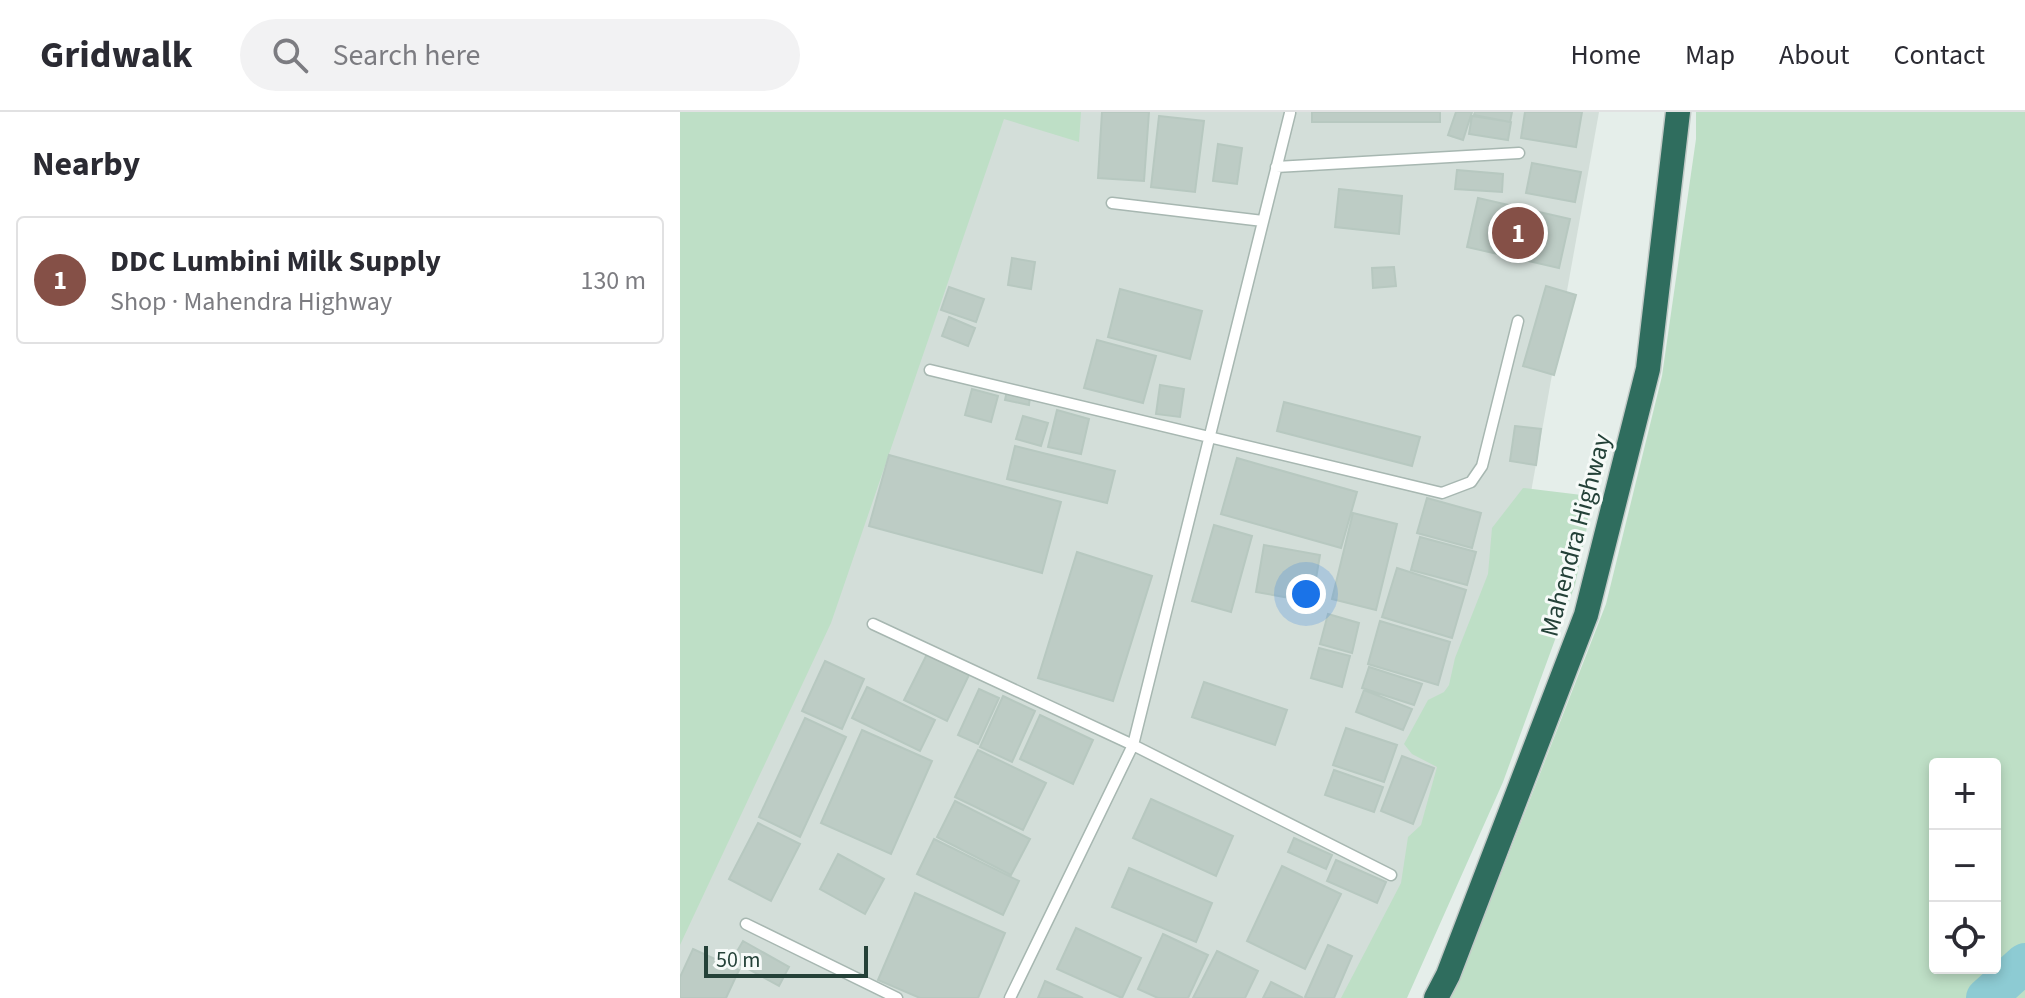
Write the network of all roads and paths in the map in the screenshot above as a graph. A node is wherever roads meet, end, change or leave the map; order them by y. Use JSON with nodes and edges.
{"nodes":[{"id":1,"x":1678,"y":112,"type":"edge"},
{"id":2,"x":1290,"y":113,"type":"edge"},
{"id":3,"x":1519,"y":153,"type":"dead end"},
{"id":4,"x":1276,"y":167,"type":"junction"},
{"id":5,"x":1112,"y":203,"type":"dead end"},
{"id":6,"x":1263,"y":221,"type":"junction"},
{"id":7,"x":1518,"y":321,"type":"dead end"},
{"id":8,"x":930,"y":370,"type":"dead end"},
{"id":9,"x":1210,"y":437,"type":"junction"},
{"id":10,"x":873,"y":624,"type":"dead end"},
{"id":11,"x":1133,"y":745,"type":"junction"},
{"id":12,"x":1391,"y":875,"type":"dead end"},
{"id":13,"x":746,"y":924,"type":"dead end"},
{"id":14,"x":897,"y":998,"type":"edge"},
{"id":15,"x":1010,"y":998,"type":"edge"},
{"id":16,"x":1436,"y":998,"type":"edge"}],
"edges":[{"from":1,"to":16,"type":"highway","name":"Mahendra Highway"},
{"from":2,"to":4,"type":"lane"},
{"from":3,"to":4,"type":"lane"},
{"from":4,"to":6,"type":"lane"},
{"from":5,"to":6,"type":"lane"},
{"from":6,"to":9,"type":"lane"},
{"from":7,"to":9,"type":"lane"},
{"from":8,"to":9,"type":"lane"},
{"from":9,"to":11,"type":"lane"},
{"from":10,"to":11,"type":"lane"},
{"from":11,"to":12,"type":"lane"},
{"from":11,"to":15,"type":"lane"},
{"from":13,"to":14,"type":"lane"}]}
